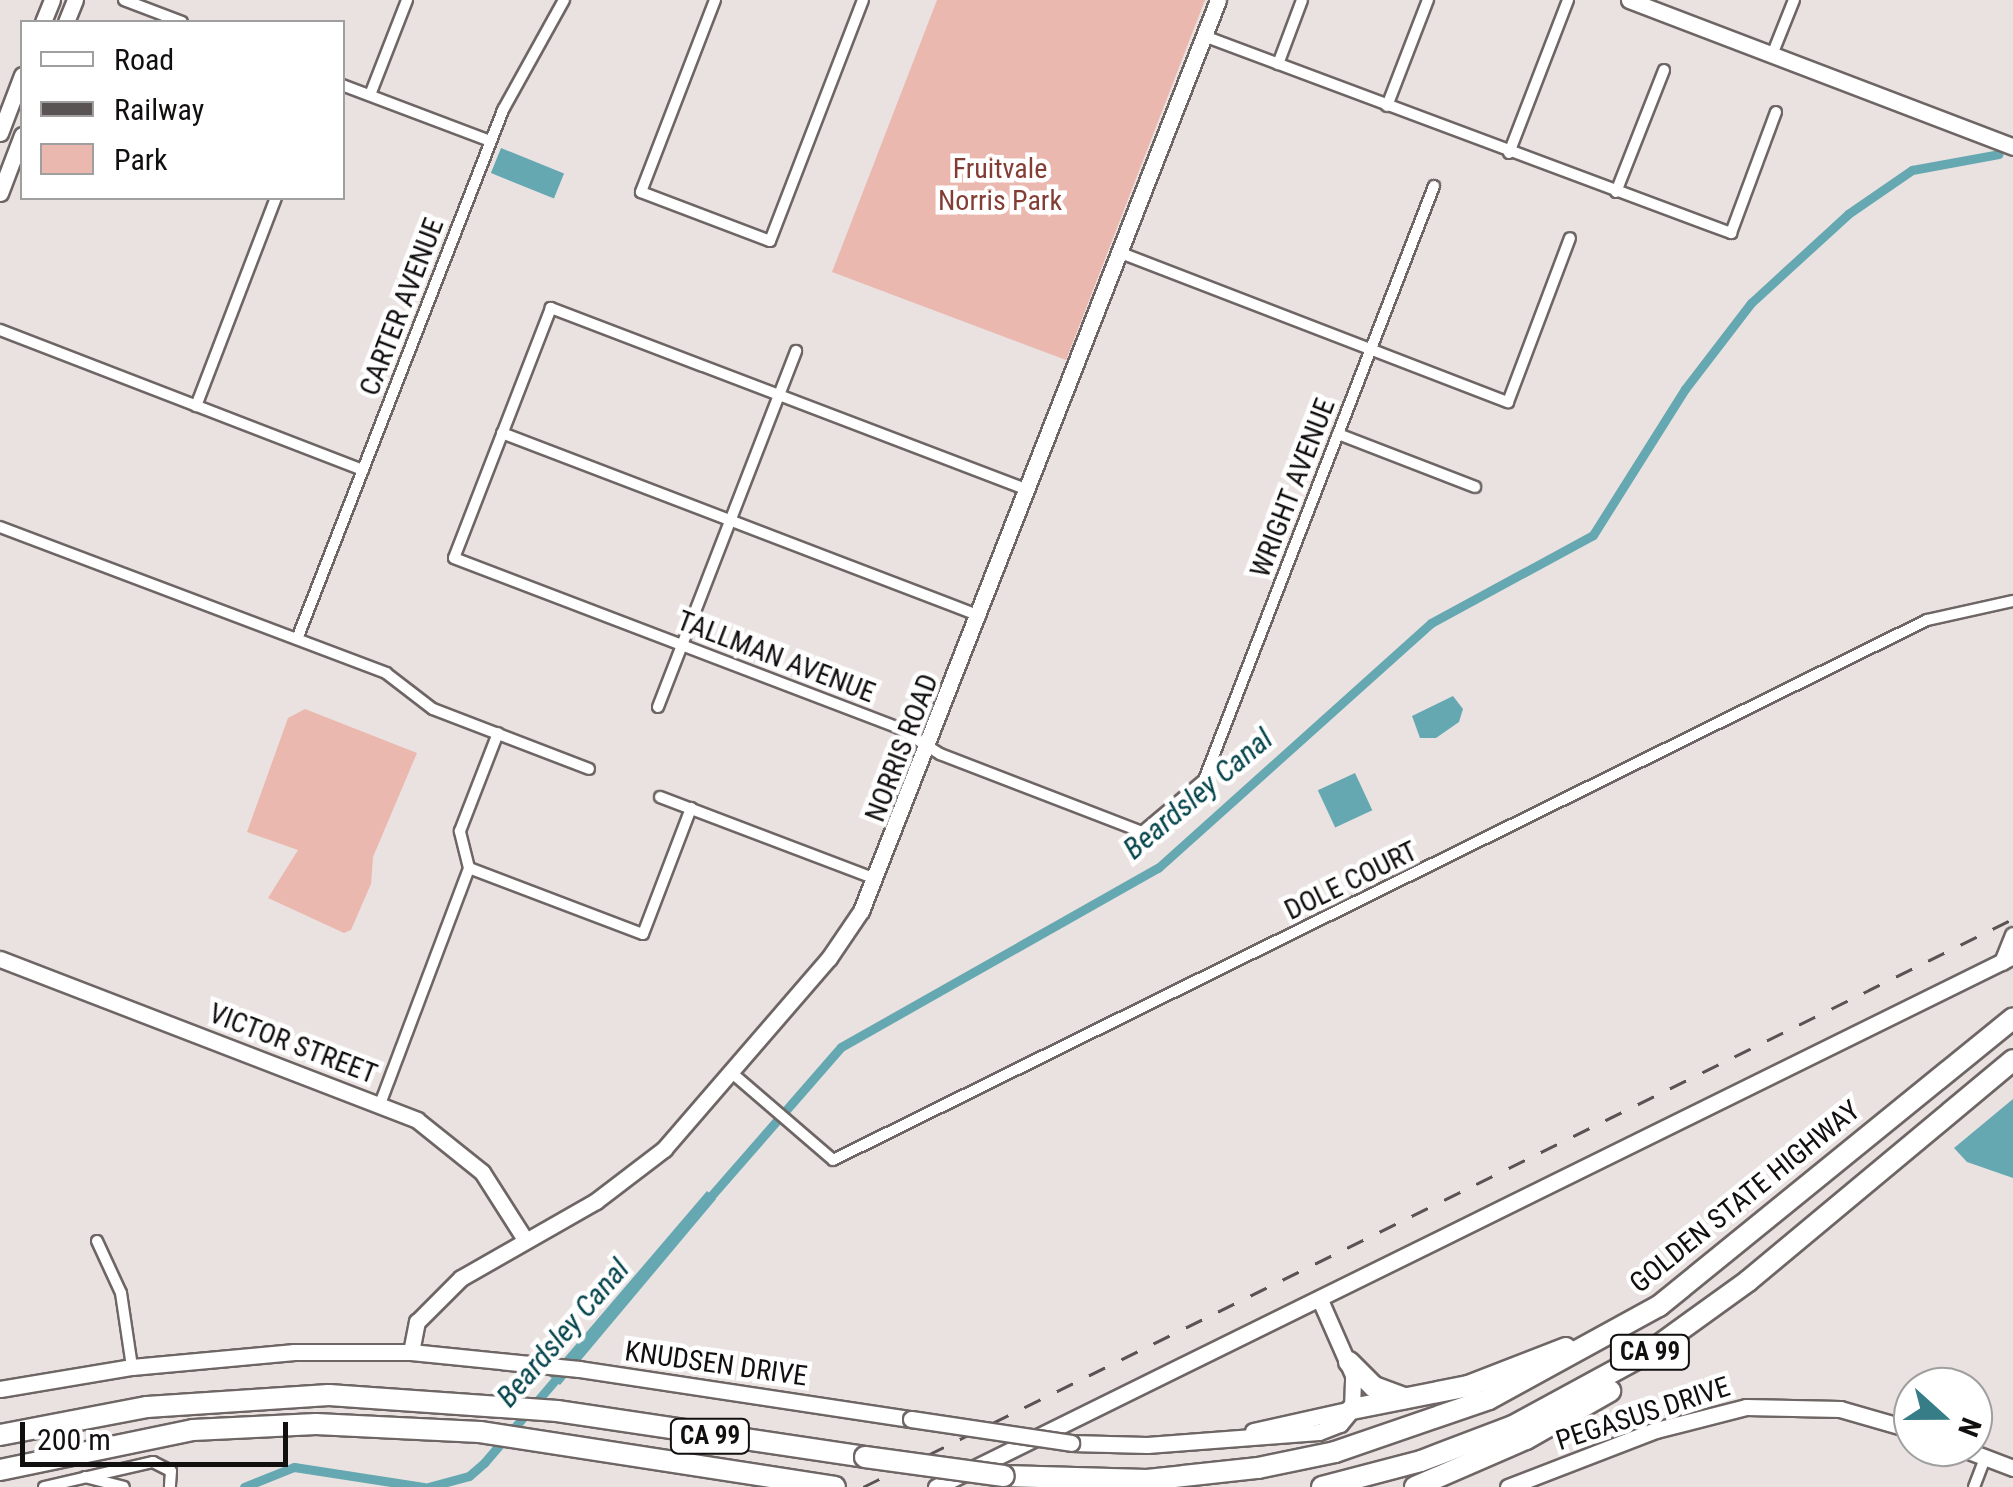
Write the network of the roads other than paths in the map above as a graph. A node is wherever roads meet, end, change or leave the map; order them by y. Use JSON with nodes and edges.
{"nodes":[{"id":1,"x":124,"y":0,"type":"edge"},
{"id":2,"x":407,"y":0,"type":"edge"},
{"id":3,"x":564,"y":0,"type":"edge"},
{"id":4,"x":715,"y":0,"type":"edge"},
{"id":5,"x":863,"y":0,"type":"edge"},
{"id":6,"x":1218,"y":0,"type":"edge"},
{"id":7,"x":1302,"y":0,"type":"edge"},
{"id":8,"x":1428,"y":0,"type":"edge"},
{"id":9,"x":1568,"y":0,"type":"edge"},
{"id":10,"x":1628,"y":0,"type":"edge"},
{"id":11,"x":1794,"y":0,"type":"edge"},
{"id":12,"x":177,"y":20,"type":"edge"},
{"id":13,"x":1204,"y":36,"type":"junction"},
{"id":14,"x":1772,"y":55,"type":"junction"},
{"id":15,"x":1278,"y":64,"type":"junction"},
{"id":16,"x":1664,"y":70,"type":"dead end"},
{"id":17,"x":20,"y":80,"type":"edge"},
{"id":18,"x":345,"y":86,"type":"edge"},
{"id":19,"x":370,"y":96,"type":"junction"},
{"id":20,"x":1387,"y":106,"type":"junction"},
{"id":21,"x":1776,"y":112,"type":"dead end"},
{"id":22,"x":0,"y":133,"type":"edge"},
{"id":23,"x":20,"y":140,"type":"edge"},
{"id":24,"x":490,"y":141,"type":"junction"},
{"id":25,"x":2013,"y":147,"type":"edge"},
{"id":26,"x":1509,"y":153,"type":"junction"},
{"id":27,"x":1434,"y":186,"type":"dead end"},
{"id":28,"x":1616,"y":192,"type":"junction"},
{"id":29,"x":0,"y":193,"type":"edge"},
{"id":30,"x":275,"y":200,"type":"edge"},
{"id":31,"x":1570,"y":238,"type":"dead end"},
{"id":32,"x":1120,"y":253,"type":"junction"},
{"id":33,"x":0,"y":330,"type":"edge"},
{"id":34,"x":1371,"y":349,"type":"junction"},
{"id":35,"x":796,"y":351,"type":"dead end"},
{"id":36,"x":778,"y":395,"type":"junction"},
{"id":37,"x":196,"y":406,"type":"junction"},
{"id":38,"x":502,"y":432,"type":"junction"},
{"id":39,"x":1338,"y":434,"type":"junction"},
{"id":40,"x":363,"y":470,"type":"junction"},
{"id":41,"x":1475,"y":487,"type":"dead end"},
{"id":42,"x":1028,"y":490,"type":"junction"},
{"id":43,"x":730,"y":520,"type":"junction"},
{"id":44,"x":0,"y":527,"type":"edge"},
{"id":45,"x":2013,"y":602,"type":"edge"},
{"id":46,"x":980,"y":616,"type":"junction"},
{"id":47,"x":297,"y":639,"type":"junction"},
{"id":48,"x":681,"y":645,"type":"junction"},
{"id":49,"x":658,"y":707,"type":"dead end"},
{"id":50,"x":498,"y":732,"type":"junction"},
{"id":51,"x":929,"y":748,"type":"junction"},
{"id":52,"x":589,"y":768,"type":"dead end"},
{"id":53,"x":660,"y":796,"type":"dead end"},
{"id":54,"x":1182,"y":799,"type":"joint"},
{"id":55,"x":691,"y":808,"type":"junction"},
{"id":56,"x":469,"y":868,"type":"junction"},
{"id":57,"x":877,"y":879,"type":"junction"},
{"id":58,"x":2013,"y":935,"type":"edge"},
{"id":59,"x":0,"y":959,"type":"edge"},
{"id":60,"x":2008,"y":959,"type":"edge"},
{"id":61,"x":2013,"y":1018,"type":"edge"},
{"id":62,"x":2013,"y":1060,"type":"edge"},
{"id":63,"x":732,"y":1073,"type":"junction"},
{"id":64,"x":380,"y":1104,"type":"junction"},
{"id":65,"x":524,"y":1238,"type":"junction"},
{"id":66,"x":97,"y":1241,"type":"dead end"},
{"id":67,"x":1320,"y":1300,"type":"junction"},
{"id":68,"x":1659,"y":1306,"type":"junction"},
{"id":69,"x":1685,"y":1329,"type":"junction"},
{"id":70,"x":412,"y":1352,"type":"junction"},
{"id":71,"x":1349,"y":1362,"type":"junction"},
{"id":72,"x":132,"y":1367,"type":"junction"},
{"id":73,"x":0,"y":1390,"type":"edge"},
{"id":74,"x":1412,"y":1399,"type":"junction"},
{"id":75,"x":1352,"y":1409,"type":"junction"},
{"id":76,"x":1893,"y":1424,"type":"edge"},
{"id":77,"x":0,"y":1435,"type":"edge"},
{"id":78,"x":0,"y":1470,"type":"edge"},
{"id":79,"x":79,"y":1476,"type":"junction"},
{"id":80,"x":44,"y":1487,"type":"edge"},
{"id":81,"x":124,"y":1487,"type":"edge"},
{"id":82,"x":170,"y":1487,"type":"edge"},
{"id":83,"x":835,"y":1487,"type":"edge"},
{"id":84,"x":936,"y":1487,"type":"edge"},
{"id":85,"x":1322,"y":1487,"type":"edge"},
{"id":86,"x":1415,"y":1487,"type":"edge"},
{"id":87,"x":1508,"y":1487,"type":"edge"}],
"edges":[{"from":1,"to":12,"type":"street"},
{"from":2,"to":19,"type":"street"},
{"from":3,"to":24,"type":"street","name":"CARTER AVENUE"},
{"from":4,"to":5,"type":"street"},
{"from":6,"to":13,"type":"street","name":"NORRIS ROAD"},
{"from":7,"to":15,"type":"street"},
{"from":8,"to":20,"type":"street"},
{"from":9,"to":26,"type":"street"},
{"from":10,"to":14,"type":"street"},
{"from":11,"to":14,"type":"street"},
{"from":13,"to":15,"type":"street"},
{"from":13,"to":32,"type":"street","name":"NORRIS ROAD"},
{"from":14,"to":25,"type":"street"},
{"from":15,"to":20,"type":"street"},
{"from":16,"to":28,"type":"street"},
{"from":17,"to":22,"type":"street"},
{"from":18,"to":19,"type":"street"},
{"from":19,"to":24,"type":"street"},
{"from":20,"to":26,"type":"street"},
{"from":21,"to":28,"type":"street"},
{"from":23,"to":29,"type":"street"},
{"from":24,"to":40,"type":"street","name":"CARTER AVENUE"},
{"from":26,"to":28,"type":"street"},
{"from":27,"to":34,"type":"street","name":"WRIGHT AVENUE"},
{"from":30,"to":37,"type":"street"},
{"from":31,"to":34,"type":"street"},
{"from":32,"to":34,"type":"street"},
{"from":32,"to":42,"type":"street","name":"NORRIS ROAD"},
{"from":33,"to":37,"type":"street"},
{"from":34,"to":39,"type":"street","name":"WRIGHT AVENUE"},
{"from":35,"to":36,"type":"street"},
{"from":36,"to":38,"type":"street"},
{"from":36,"to":42,"type":"street"},
{"from":36,"to":43,"type":"street"},
{"from":37,"to":40,"type":"street"},
{"from":38,"to":43,"type":"street"},
{"from":38,"to":48,"type":"street","name":"TALLMAN AVENUE"},
{"from":39,"to":41,"type":"street"},
{"from":39,"to":54,"type":"street","name":"WRIGHT AVENUE"},
{"from":40,"to":47,"type":"street","name":"CARTER AVENUE"},
{"from":42,"to":46,"type":"street","name":"NORRIS ROAD"},
{"from":43,"to":46,"type":"street"},
{"from":43,"to":48,"type":"street"},
{"from":44,"to":47,"type":"street"},
{"from":45,"to":63,"type":"street","name":"DOLE COURT"},
{"from":46,"to":51,"type":"street","name":"NORRIS ROAD"},
{"from":47,"to":50,"type":"street"},
{"from":48,"to":49,"type":"street"},
{"from":48,"to":51,"type":"street","name":"TALLMAN AVENUE"},
{"from":50,"to":52,"type":"street"},
{"from":50,"to":56,"type":"street"},
{"from":51,"to":54,"type":"street","name":"TALLMAN AVENUE"},
{"from":51,"to":57,"type":"street","name":"NORRIS ROAD"},
{"from":53,"to":55,"type":"street"},
{"from":55,"to":56,"type":"street"},
{"from":55,"to":57,"type":"street"},
{"from":56,"to":64,"type":"street"},
{"from":57,"to":63,"type":"street","name":"NORRIS ROAD"},
{"from":58,"to":60,"type":"street"},
{"from":59,"to":64,"type":"street","name":"VICTOR STREET"},
{"from":60,"to":67,"type":"street"},
{"from":61,"to":68,"type":"highway","name":"GOLDEN STATE HIGHWAY","number":"CA 99"},
{"from":62,"to":69,"type":"highway","number":"CA 99"},
{"from":63,"to":65,"type":"street","name":"NORRIS ROAD"},
{"from":64,"to":65,"type":"street","name":"VICTOR STREET"},
{"from":65,"to":70,"type":"street","name":"NORRIS ROAD"},
{"from":66,"to":72,"type":"street"},
{"from":67,"to":71,"type":"street"},
{"from":67,"to":84,"type":"street"},
{"from":68,"to":74,"type":"highway"},
{"from":68,"to":77,"type":"highway","name":"GOLDEN STATE HIGHWAY","number":"CA 99","bridge":true},
{"from":69,"to":85,"type":"highway","number":"CA 99"},
{"from":69,"to":86,"type":"highway"},
{"from":70,"to":72,"type":"street","name":"KNUDSEN DRIVE"},
{"from":70,"to":75,"type":"street","name":"KNUDSEN DRIVE","bridge":true},
{"from":71,"to":74,"type":"highway"},
{"from":71,"to":75,"type":"street"},
{"from":72,"to":73,"type":"street","name":"KNUDSEN DRIVE"},
{"from":74,"to":75,"type":"highway"},
{"from":76,"to":87,"type":"street","name":"PEGASUS DRIVE"},
{"from":78,"to":83,"type":"highway","number":"CA 99"},
{"from":79,"to":80,"type":"street"},
{"from":79,"to":81,"type":"street"},
{"from":79,"to":82,"type":"street"}]}
